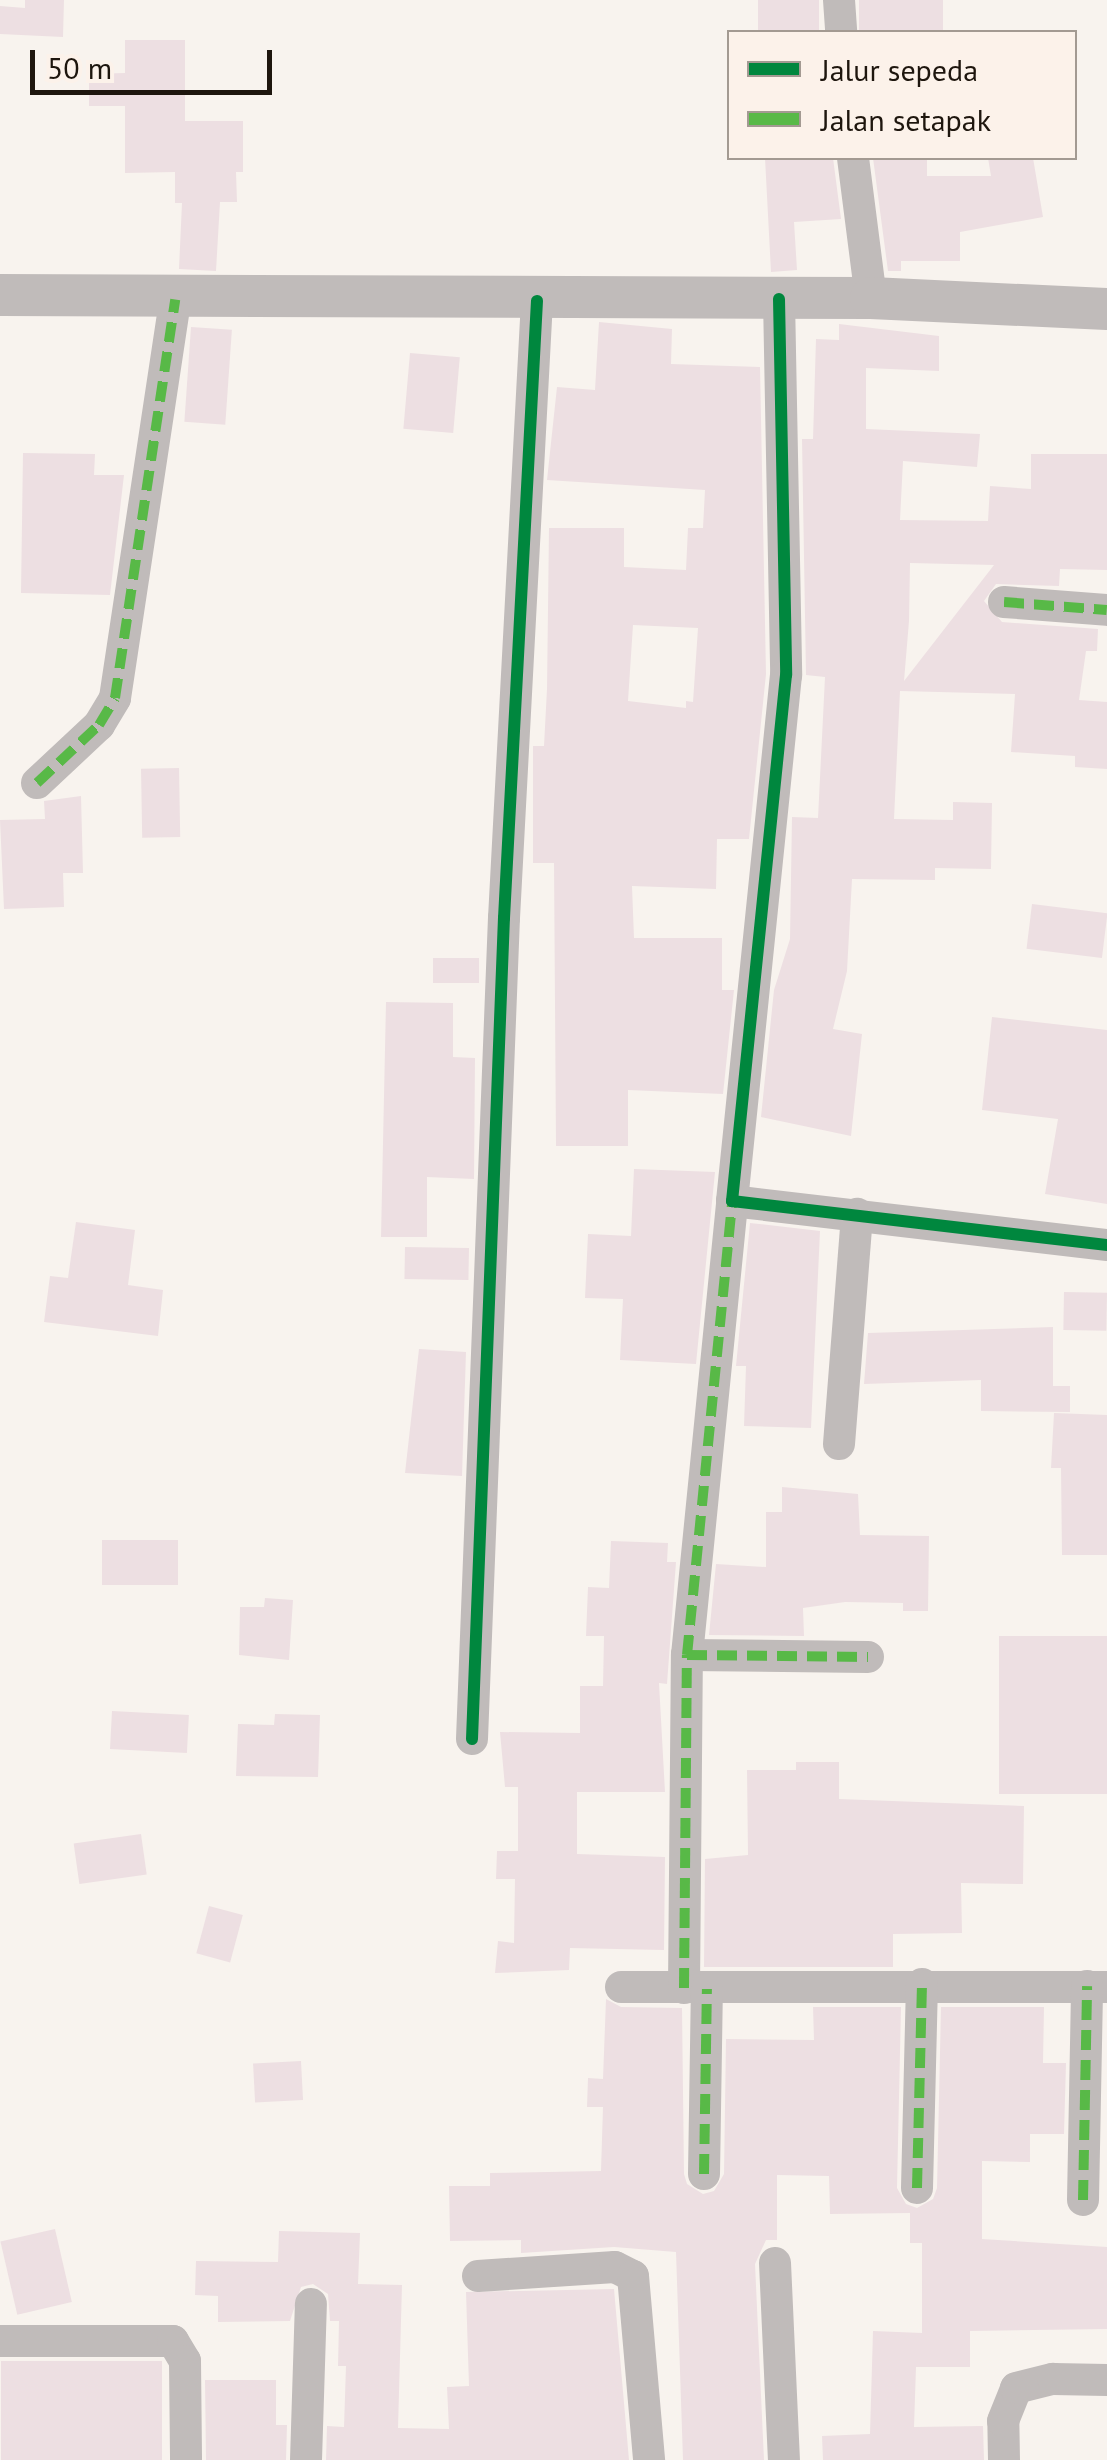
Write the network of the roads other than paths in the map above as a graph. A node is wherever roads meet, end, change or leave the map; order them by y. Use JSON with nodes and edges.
{"nodes":[{"id":1,"x":838,"y":0,"type":"edge"},
{"id":2,"x":841,"y":30,"type":"edge"},
{"id":3,"x":853,"y":160,"type":"edge"},
{"id":4,"x":0,"y":295,"type":"edge"},
{"id":5,"x":871,"y":298,"type":"junction"},
{"id":6,"x":175,"y":299,"type":"junction"},
{"id":7,"x":537,"y":300,"type":"junction"},
{"id":8,"x":779,"y":300,"type":"junction"},
{"id":9,"x":1107,"y":310,"type":"edge"},
{"id":10,"x":1004,"y":602,"type":"dead end"},
{"id":11,"x":1107,"y":610,"type":"edge"},
{"id":12,"x":38,"y":783,"type":"dead end"},
{"id":13,"x":732,"y":1201,"type":"junction"},
{"id":14,"x":857,"y":1214,"type":"junction"},
{"id":15,"x":1107,"y":1245,"type":"edge"},
{"id":16,"x":839,"y":1444,"type":"dead end"},
{"id":17,"x":688,"y":1655,"type":"junction"},
{"id":18,"x":868,"y":1657,"type":"dead end"},
{"id":19,"x":472,"y":1739,"type":"dead end"},
{"id":20,"x":922,"y":1984,"type":"junction"},
{"id":21,"x":1097,"y":1986,"type":"edge"},
{"id":22,"x":622,"y":1987,"type":"dead end"},
{"id":23,"x":696,"y":1989,"type":"junction"},
{"id":24,"x":704,"y":2174,"type":"dead end"},
{"id":25,"x":917,"y":2188,"type":"dead end"},
{"id":26,"x":1083,"y":2200,"type":"dead end"},
{"id":27,"x":775,"y":2263,"type":"dead end"},
{"id":28,"x":478,"y":2276,"type":"dead end"},
{"id":29,"x":311,"y":2304,"type":"dead end"},
{"id":30,"x":0,"y":2341,"type":"edge"},
{"id":31,"x":1107,"y":2380,"type":"edge"},
{"id":32,"x":186,"y":2460,"type":"edge"},
{"id":33,"x":306,"y":2460,"type":"edge"},
{"id":34,"x":649,"y":2460,"type":"edge"},
{"id":35,"x":784,"y":2460,"type":"edge"},
{"id":36,"x":1004,"y":2460,"type":"edge"}],
"edges":[{"from":1,"to":2,"type":"street"},
{"from":3,"to":5,"type":"street"},
{"from":4,"to":6,"type":"street"},
{"from":5,"to":8,"type":"street"},
{"from":5,"to":9,"type":"street"},
{"from":6,"to":7,"type":"street"},
{"from":6,"to":12,"type":"street"},
{"from":7,"to":8,"type":"street"},
{"from":7,"to":19,"type":"street"},
{"from":8,"to":13,"type":"street"},
{"from":10,"to":11,"type":"street"},
{"from":13,"to":14,"type":"street"},
{"from":13,"to":17,"type":"street"},
{"from":14,"to":15,"type":"street"},
{"from":14,"to":16,"type":"street"},
{"from":17,"to":18,"type":"street"},
{"from":17,"to":23,"type":"street"},
{"from":20,"to":21,"type":"street"},
{"from":20,"to":23,"type":"street"},
{"from":20,"to":25,"type":"street"},
{"from":21,"to":26,"type":"street"},
{"from":22,"to":23,"type":"street"},
{"from":23,"to":24,"type":"street"},
{"from":27,"to":35,"type":"street"},
{"from":28,"to":34,"type":"street"},
{"from":29,"to":33,"type":"street"},
{"from":30,"to":32,"type":"street"},
{"from":31,"to":36,"type":"street"}]}
